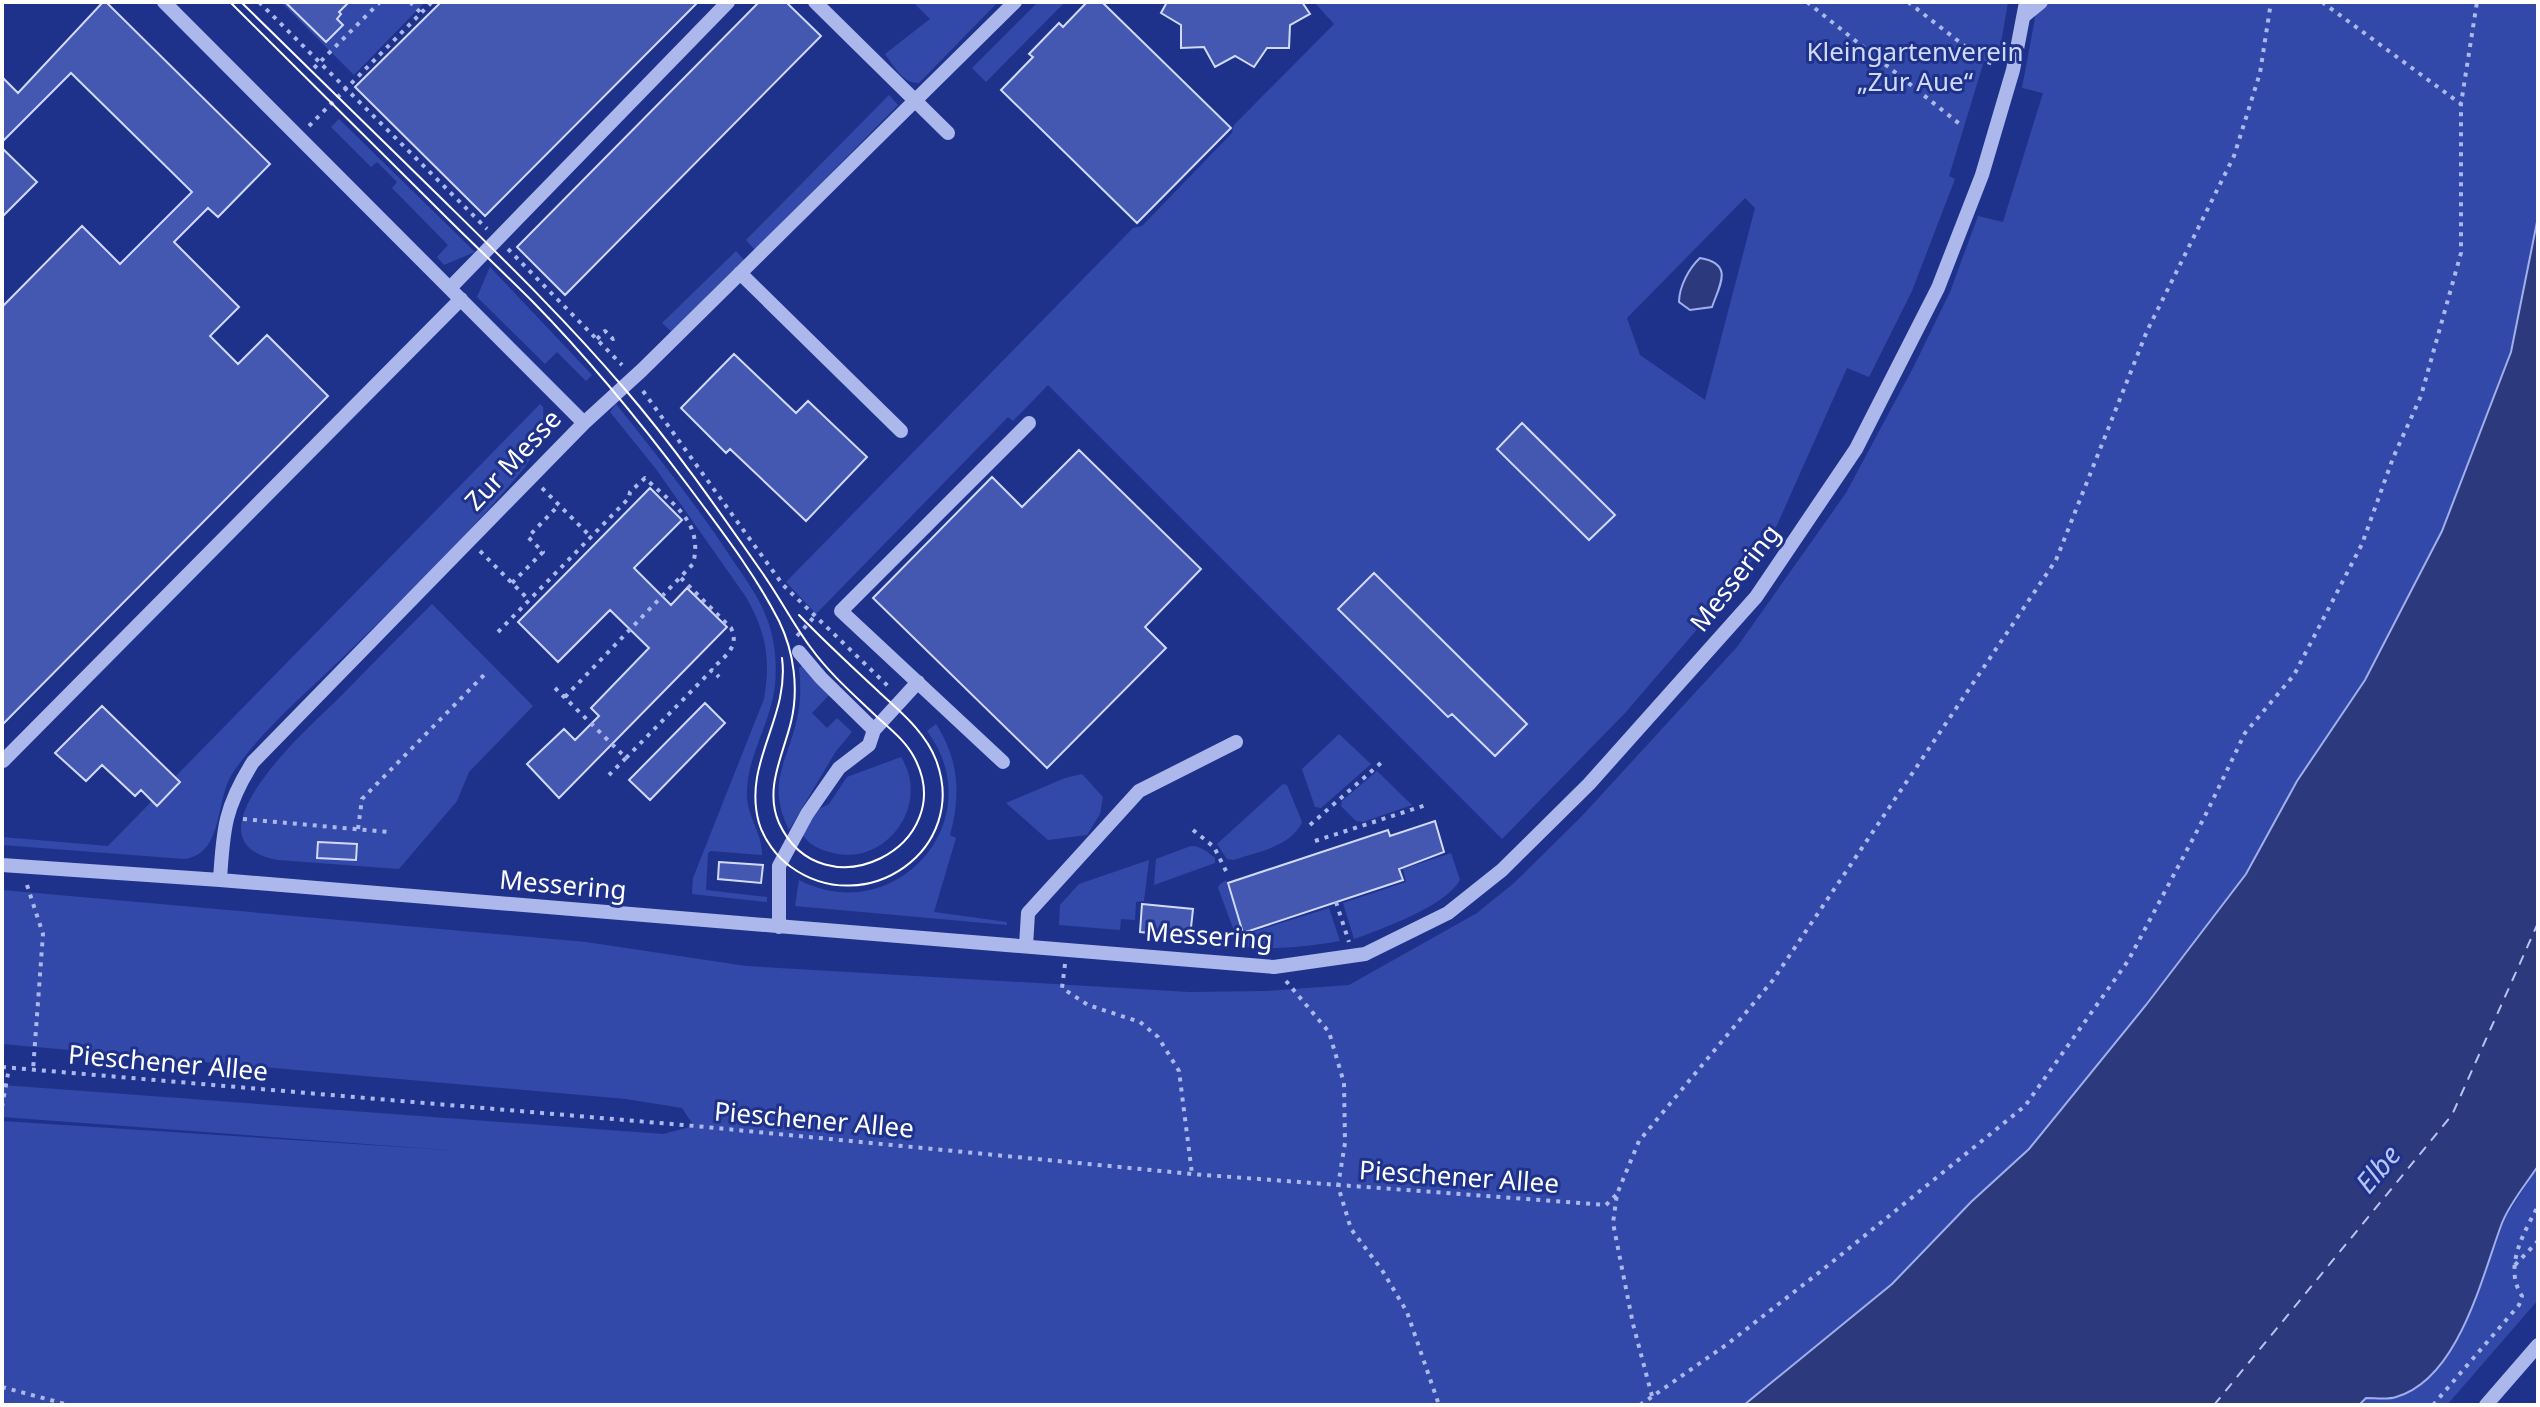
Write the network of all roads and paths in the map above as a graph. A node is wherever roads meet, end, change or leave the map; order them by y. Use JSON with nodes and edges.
{"nodes":[{"id":1,"x":164,"y":2,"type":"edge"},
{"id":2,"x":259,"y":2,"type":"edge"},
{"id":3,"x":380,"y":2,"type":"edge"},
{"id":4,"x":410,"y":2,"type":"edge"},
{"id":5,"x":432,"y":2,"type":"edge"},
{"id":6,"x":728,"y":2,"type":"edge"},
{"id":7,"x":815,"y":2,"type":"edge"},
{"id":8,"x":1015,"y":2,"type":"edge"},
{"id":9,"x":1807,"y":2,"type":"edge"},
{"id":10,"x":1908,"y":2,"type":"edge"},
{"id":11,"x":2041,"y":2,"type":"edge"},
{"id":12,"x":2271,"y":2,"type":"edge"},
{"id":13,"x":2322,"y":2,"type":"edge"},
{"id":14,"x":2477,"y":2,"type":"edge"},
{"id":15,"x":2025,"y":9,"type":"edge"},
{"id":16,"x":421,"y":13,"type":"junction"},
{"id":17,"x":321,"y":61,"type":"junction"},
{"id":18,"x":314,"y":68,"type":"dead end"},
{"id":19,"x":2013,"y":70,"type":"junction"},
{"id":20,"x":346,"y":87,"type":"junction"},
{"id":21,"x":915,"y":101,"type":"junction"},
{"id":22,"x":2461,"y":104,"type":"junction"},
{"id":23,"x":1961,"y":125,"type":"dead end"},
{"id":24,"x":948,"y":133,"type":"dead end"},
{"id":25,"x":298,"y":137,"type":"junction"},
{"id":26,"x":498,"y":239,"type":"junction"},
{"id":27,"x":740,"y":273,"type":"junction"},
{"id":28,"x":456,"y":293,"type":"junction"},
{"id":29,"x":615,"y":338,"type":"dead end"},
{"id":30,"x":597,"y":339,"type":"junction"},
{"id":31,"x":637,"y":373,"type":"junction"},
{"id":32,"x":584,"y":423,"type":"junction"},
{"id":33,"x":1029,"y":423,"type":"dead end"},
{"id":34,"x":901,"y":431,"type":"dead end"},
{"id":35,"x":532,"y":478,"type":"junction"},
{"id":36,"x":559,"y":505,"type":"junction"},
{"id":37,"x":591,"y":537,"type":"junction"},
{"id":38,"x":470,"y":542,"type":"junction"},
{"id":39,"x":681,"y":578,"type":"junction"},
{"id":40,"x":512,"y":583,"type":"junction"},
{"id":41,"x":529,"y":600,"type":"junction"},
{"id":42,"x":498,"y":632,"type":"dead end"},
{"id":43,"x":799,"y":652,"type":"dead end"},
{"id":44,"x":712,"y":670,"type":"junction"},
{"id":45,"x":485,"y":674,"type":"dead end"},
{"id":46,"x":719,"y":677,"type":"dead end"},
{"id":47,"x":918,"y":682,"type":"junction"},
{"id":48,"x":555,"y":688,"type":"dead end"},
{"id":49,"x":565,"y":697,"type":"junction"},
{"id":50,"x":903,"y":700,"type":"junction"},
{"id":51,"x":874,"y":730,"type":"junction"},
{"id":52,"x":1236,"y":742,"type":"dead end"},
{"id":53,"x":626,"y":758,"type":"junction"},
{"id":54,"x":3,"y":761,"type":"edge"},
{"id":55,"x":1003,"y":762,"type":"dead end"},
{"id":56,"x":1382,"y":762,"type":"dead end"},
{"id":57,"x":609,"y":775,"type":"dead end"},
{"id":58,"x":1426,"y":805,"type":"dead end"},
{"id":59,"x":227,"y":817,"type":"junction"},
{"id":60,"x":1310,"y":825,"type":"dead end"},
{"id":61,"x":358,"y":829,"type":"junction"},
{"id":62,"x":1193,"y":830,"type":"dead end"},
{"id":63,"x":388,"y":832,"type":"dead end"},
{"id":64,"x":1315,"y":841,"type":"dead end"},
{"id":65,"x":2,"y":865,"type":"edge"},
{"id":66,"x":1226,"y":871,"type":"dead end"},
{"id":67,"x":220,"y":880,"type":"junction"},
{"id":68,"x":28,"y":889,"type":"dead end"},
{"id":69,"x":1336,"y":902,"type":"dead end"},
{"id":70,"x":779,"y":927,"type":"junction"},
{"id":71,"x":1026,"y":946,"type":"junction"},
{"id":72,"x":1068,"y":949,"type":"junction"},
{"id":73,"x":1353,"y":956,"type":"junction"},
{"id":74,"x":1274,"y":967,"type":"junction"},
{"id":75,"x":2,"y":1067,"type":"edge"},
{"id":76,"x":9,"y":1068,"type":"junction"},
{"id":77,"x":33,"y":1070,"type":"junction"},
{"id":78,"x":2,"y":1107,"type":"edge"},
{"id":79,"x":1192,"y":1174,"type":"junction"},
{"id":80,"x":1338,"y":1186,"type":"junction"},
{"id":81,"x":1617,"y":1194,"type":"junction"},
{"id":82,"x":2538,"y":1206,"type":"edge"},
{"id":83,"x":2538,"y":1241,"type":"edge"},
{"id":84,"x":2514,"y":1267,"type":"junction"},
{"id":85,"x":2538,"y":1345,"type":"edge"},
{"id":86,"x":2,"y":1387,"type":"edge"},
{"id":87,"x":1652,"y":1396,"type":"junction"},
{"id":88,"x":69,"y":1405,"type":"edge"},
{"id":89,"x":1439,"y":1405,"type":"edge"},
{"id":90,"x":1640,"y":1405,"type":"edge"},
{"id":91,"x":2433,"y":1405,"type":"edge"},
{"id":92,"x":2486,"y":1405,"type":"edge"}],
"edges":[{"from":1,"to":25,"type":"street","name":"Zur Messe"},
{"from":2,"to":17,"type":"path"},
{"from":3,"to":17,"type":"path"},
{"from":4,"to":16,"type":"path"},
{"from":5,"to":16,"type":"path"},
{"from":6,"to":26,"type":"street"},
{"from":7,"to":21,"type":"street"},
{"from":8,"to":21,"type":"street"},
{"from":9,"to":23,"type":"path"},
{"from":10,"to":19,"type":"path"},
{"from":11,"to":15,"type":"street"},
{"from":12,"to":81,"type":"path"},
{"from":13,"to":22,"type":"path"},
{"from":14,"to":22,"type":"path"},
{"from":15,"to":19,"type":"street","name":"Messering"},
{"from":16,"to":20,"type":"path"},
{"from":17,"to":18,"type":"path"},
{"from":17,"to":20,"type":"path"},
{"from":19,"to":73,"type":"street","name":"Messering"},
{"from":20,"to":25,"type":"path"},
{"from":20,"to":26,"type":"path"},
{"from":21,"to":24,"type":"street"},
{"from":21,"to":27,"type":"street"},
{"from":22,"to":87,"type":"path"},
{"from":25,"to":28,"type":"street","name":"Zur Messe"},
{"from":26,"to":28,"type":"street"},
{"from":26,"to":30,"type":"path"},
{"from":27,"to":31,"type":"street"},
{"from":27,"to":34,"type":"street"},
{"from":28,"to":32,"type":"street","name":"Zur Messe"},
{"from":28,"to":54,"type":"street"},
{"from":29,"to":30,"type":"path"},
{"from":30,"to":31,"type":"path"},
{"from":31,"to":32,"type":"street"},
{"from":31,"to":50,"type":"path"},
{"from":32,"to":35,"type":"street","name":"Zur Messe"},
{"from":33,"to":47,"type":"street"},
{"from":35,"to":36,"type":"path"},
{"from":35,"to":38,"type":"street","name":"Zur Messe"},
{"from":36,"to":37,"type":"path"},
{"from":36,"to":40,"type":"path"},
{"from":37,"to":39,"type":"path"},
{"from":37,"to":41,"type":"path"},
{"from":38,"to":40,"type":"path"},
{"from":38,"to":59,"type":"street","name":"Zur Messe"},
{"from":39,"to":44,"type":"path"},
{"from":39,"to":49,"type":"path"},
{"from":40,"to":41,"type":"path"},
{"from":41,"to":42,"type":"path"},
{"from":43,"to":51,"type":"street"},
{"from":44,"to":46,"type":"path"},
{"from":44,"to":53,"type":"path"},
{"from":45,"to":61,"type":"path"},
{"from":47,"to":50,"type":"street"},
{"from":47,"to":55,"type":"street"},
{"from":48,"to":49,"type":"path"},
{"from":49,"to":53,"type":"path"},
{"from":50,"to":51,"type":"street"},
{"from":51,"to":70,"type":"street"},
{"from":52,"to":71,"type":"street"},
{"from":53,"to":57,"type":"path"},
{"from":56,"to":60,"type":"path"},
{"from":58,"to":64,"type":"path"},
{"from":59,"to":61,"type":"path"},
{"from":59,"to":67,"type":"street","name":"Zur Messe"},
{"from":61,"to":63,"type":"path"},
{"from":62,"to":66,"type":"path"},
{"from":65,"to":67,"type":"street","name":"Messering"},
{"from":67,"to":70,"type":"street","name":"Messering"},
{"from":68,"to":77,"type":"path"},
{"from":69,"to":73,"type":"path"},
{"from":70,"to":71,"type":"street","name":"Messering"},
{"from":71,"to":72,"type":"street","name":"Messering"},
{"from":72,"to":74,"type":"street","name":"Messering"},
{"from":72,"to":79,"type":"path"},
{"from":73,"to":74,"type":"street","name":"Messering"},
{"from":74,"to":80,"type":"path"},
{"from":75,"to":76,"type":"path","name":"Pieschener Allee"},
{"from":76,"to":77,"type":"path","name":"Pieschener Allee"},
{"from":76,"to":78,"type":"path"},
{"from":77,"to":79,"type":"path","name":"Pieschener Allee"},
{"from":79,"to":80,"type":"path","name":"Pieschener Allee"},
{"from":80,"to":81,"type":"path","name":"Pieschener Allee"},
{"from":80,"to":89,"type":"path"},
{"from":81,"to":87,"type":"path"},
{"from":82,"to":84,"type":"path"},
{"from":83,"to":84,"type":"path"},
{"from":84,"to":91,"type":"path"},
{"from":85,"to":92,"type":"street"},
{"from":86,"to":88,"type":"path"},
{"from":87,"to":90,"type":"path"}]}
